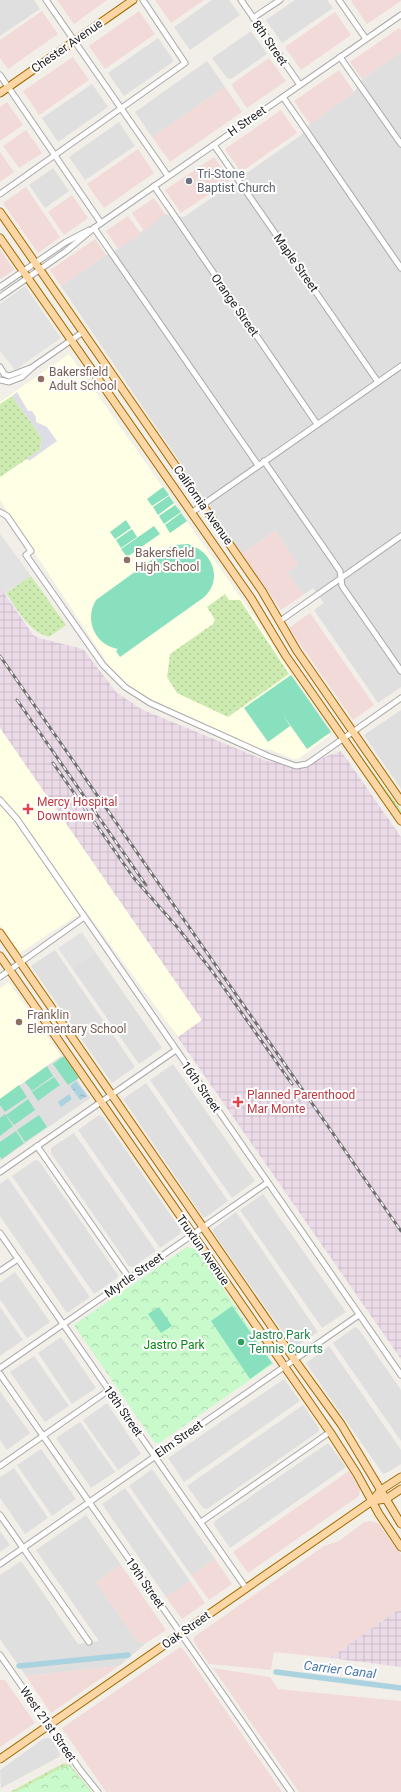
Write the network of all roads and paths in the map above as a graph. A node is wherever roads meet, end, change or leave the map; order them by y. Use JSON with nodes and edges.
{"nodes":[{"id":1,"x":46,"y":0,"type":"edge"},
{"id":2,"x":134,"y":0,"type":"edge"},
{"id":3,"x":143,"y":0,"type":"edge"},
{"id":4,"x":240,"y":0,"type":"edge"},
{"id":5,"x":280,"y":0,"type":"edge"},
{"id":6,"x":339,"y":0,"type":"edge"},
{"id":7,"x":401,"y":15,"type":"edge"},
{"id":8,"x":253,"y":18,"type":"junction"},
{"id":9,"x":366,"y":39,"type":"junction"},
{"id":10,"x":74,"y":41,"type":"junction"},
{"id":11,"x":340,"y":57,"type":"junction"},
{"id":12,"x":0,"y":75,"type":"edge"},
{"id":13,"x":300,"y":85,"type":"junction"},
{"id":14,"x":8,"y":87,"type":"junction"},
{"id":15,"x":0,"y":93,"type":"edge"},
{"id":16,"x":283,"y":97,"type":"junction"},
{"id":17,"x":122,"y":109,"type":"junction"},
{"id":18,"x":401,"y":144,"type":"edge"},
{"id":19,"x":214,"y":145,"type":"junction"},
{"id":20,"x":54,"y":155,"type":"junction"},
{"id":21,"x":168,"y":176,"type":"junction"},
{"id":22,"x":154,"y":186,"type":"junction"},
{"id":23,"x":0,"y":194,"type":"edge"},
{"id":24,"x":0,"y":212,"type":"edge"},
{"id":25,"x":101,"y":223,"type":"junction"},
{"id":26,"x":94,"y":228,"type":"junction"},
{"id":27,"x":0,"y":238,"type":"edge"},
{"id":28,"x":35,"y":263,"type":"junction"},
{"id":29,"x":401,"y":268,"type":"edge"},
{"id":30,"x":40,"y":270,"type":"junction"},
{"id":31,"x":23,"y":271,"type":"junction"},
{"id":32,"x":28,"y":278,"type":"junction"},
{"id":33,"x":0,"y":287,"type":"edge"},
{"id":34,"x":0,"y":297,"type":"edge"},
{"id":35,"x":83,"y":332,"type":"junction"},
{"id":36,"x":71,"y":340,"type":"junction"},
{"id":37,"x":34,"y":366,"type":"junction"},
{"id":38,"x":401,"y":366,"type":"edge"},
{"id":39,"x":0,"y":367,"type":"edge"},
{"id":40,"x":0,"y":380,"type":"edge"},
{"id":41,"x":378,"y":382,"type":"junction"},
{"id":42,"x":317,"y":424,"type":"junction"},
{"id":43,"x":264,"y":461,"type":"junction"},
{"id":44,"x":258,"y":465,"type":"junction"},
{"id":45,"x":203,"y":505,"type":"junction"},
{"id":46,"x":0,"y":512,"type":"edge"},
{"id":47,"x":191,"y":513,"type":"junction"},
{"id":48,"x":401,"y":536,"type":"edge"},
{"id":49,"x":341,"y":579,"type":"junction"},
{"id":50,"x":280,"y":621,"type":"junction"},
{"id":51,"x":401,"y":671,"type":"edge"},
{"id":52,"x":401,"y":698,"type":"edge"},
{"id":53,"x":353,"y":732,"type":"junction"},
{"id":54,"x":345,"y":739,"type":"junction"},
{"id":55,"x":0,"y":800,"type":"edge"},
{"id":56,"x":401,"y":801,"type":"edge"},
{"id":57,"x":401,"y":821,"type":"edge"},
{"id":58,"x":83,"y":918,"type":"junction"},
{"id":59,"x":0,"y":933,"type":"edge"},
{"id":60,"x":0,"y":956,"type":"edge"},
{"id":61,"x":20,"y":962,"type":"junction"},
{"id":62,"x":10,"y":970,"type":"junction"},
{"id":63,"x":0,"y":976,"type":"edge"},
{"id":64,"x":176,"y":1050,"type":"junction"},
{"id":65,"x":112,"y":1094,"type":"junction"},
{"id":66,"x":101,"y":1102,"type":"junction"},
{"id":67,"x":37,"y":1146,"type":"junction"},
{"id":68,"x":0,"y":1172,"type":"edge"},
{"id":69,"x":267,"y":1182,"type":"junction"},
{"id":70,"x":203,"y":1226,"type":"junction"},
{"id":71,"x":0,"y":1233,"type":"edge"},
{"id":72,"x":192,"y":1234,"type":"junction"},
{"id":73,"x":18,"y":1259,"type":"junction"},
{"id":74,"x":0,"y":1271,"type":"edge"},
{"id":75,"x":129,"y":1278,"type":"junction"},
{"id":76,"x":359,"y":1315,"type":"junction"},
{"id":77,"x":63,"y":1324,"type":"junction"},
{"id":78,"x":294,"y":1359,"type":"junction"},
{"id":79,"x":284,"y":1366,"type":"junction"},
{"id":80,"x":0,"y":1368,"type":"edge"},
{"id":81,"x":0,"y":1374,"type":"edge"},
{"id":82,"x":401,"y":1376,"type":"edge"},
{"id":83,"x":109,"y":1390,"type":"junction"},
{"id":84,"x":330,"y":1432,"type":"junction"},
{"id":85,"x":43,"y":1436,"type":"junction"},
{"id":86,"x":155,"y":1456,"type":"junction"},
{"id":87,"x":0,"y":1466,"type":"edge"},
{"id":88,"x":401,"y":1477,"type":"edge"},
{"id":89,"x":401,"y":1489,"type":"edge"},
{"id":90,"x":381,"y":1490,"type":"junction"},
{"id":91,"x":386,"y":1499,"type":"junction"},
{"id":92,"x":89,"y":1502,"type":"junction"},
{"id":93,"x":372,"y":1502,"type":"junction"},
{"id":94,"x":0,"y":1515,"type":"edge"},
{"id":95,"x":201,"y":1522,"type":"junction"},
{"id":96,"x":401,"y":1524,"type":"edge"},
{"id":97,"x":401,"y":1547,"type":"edge"},
{"id":98,"x":23,"y":1548,"type":"junction"},
{"id":99,"x":0,"y":1564,"type":"edge"},
{"id":100,"x":246,"y":1588,"type":"junction"},
{"id":101,"x":180,"y":1634,"type":"junction"},
{"id":102,"x":89,"y":1642,"type":"dead end"},
{"id":103,"x":0,"y":1656,"type":"edge"},
{"id":104,"x":48,"y":1726,"type":"junction"},
{"id":105,"x":0,"y":1759,"type":"edge"},
{"id":106,"x":98,"y":1792,"type":"edge"},
{"id":107,"x":290,"y":1792,"type":"edge"}],
"edges":[{"from":1,"to":10,"type":"street"},
{"from":2,"to":10,"type":"main road","name":"Chester Avenue"},
{"from":3,"to":17,"type":"street"},
{"from":4,"to":8,"type":"street","name":"8th Street"},
{"from":5,"to":8,"type":"street"},
{"from":6,"to":9,"type":"street"},
{"from":7,"to":9,"type":"street","name":"H Street"},
{"from":8,"to":13,"type":"street","name":"8th Street"},
{"from":9,"to":11,"type":"street","name":"H Street"},
{"from":10,"to":14,"type":"main road","name":"Chester Avenue"},
{"from":10,"to":17,"type":"street"},
{"from":11,"to":13,"type":"street","name":"H Street"},
{"from":11,"to":18,"type":"street"},
{"from":12,"to":14,"type":"street"},
{"from":13,"to":16,"type":"street","name":"H Street"},
{"from":14,"to":15,"type":"main road","name":"Chester Avenue"},
{"from":14,"to":20,"type":"street"},
{"from":16,"to":19,"type":"street","name":"H Street"},
{"from":16,"to":29,"type":"street"},
{"from":17,"to":20,"type":"street"},
{"from":17,"to":21,"type":"street"},
{"from":19,"to":21,"type":"street","name":"H Street"},
{"from":19,"to":41,"type":"street","name":"Maple Street"},
{"from":20,"to":23,"type":"street"},
{"from":20,"to":25,"type":"street"},
{"from":21,"to":22,"type":"street","name":"H Street"},
{"from":22,"to":25,"type":"street","name":"H Street"},
{"from":22,"to":42,"type":"street","name":"Orange Street"},
{"from":24,"to":28,"type":"main road","name":"California Avenue"},
{"from":25,"to":26,"type":"street","name":"H Street"},
{"from":26,"to":28,"type":"street","name":"H Street"},
{"from":26,"to":30,"type":"street","name":"H Street"},
{"from":26,"to":44,"type":"street"},
{"from":27,"to":31,"type":"main road","name":"California Avenue"},
{"from":28,"to":30,"type":"main road","name":"California Avenue"},
{"from":28,"to":31,"type":"street","name":"H Street"},
{"from":30,"to":32,"type":"street","name":"H Street"},
{"from":30,"to":35,"type":"main road","name":"California Avenue"},
{"from":31,"to":32,"type":"main road","name":"California Avenue"},
{"from":31,"to":33,"type":"street","name":"H Street"},
{"from":32,"to":34,"type":"street","name":"H Street"},
{"from":32,"to":36,"type":"main road","name":"California Avenue"},
{"from":35,"to":36,"type":"street"},
{"from":35,"to":45,"type":"main road","name":"California Avenue"},
{"from":36,"to":37,"type":"street"},
{"from":36,"to":47,"type":"main road","name":"California Avenue"},
{"from":37,"to":39,"type":"street"},
{"from":37,"to":40,"type":"street"},
{"from":38,"to":41,"type":"street"},
{"from":41,"to":42,"type":"street"},
{"from":42,"to":43,"type":"street"},
{"from":43,"to":44,"type":"street"},
{"from":43,"to":49,"type":"street"},
{"from":44,"to":45,"type":"street"},
{"from":45,"to":47,"type":"street"},
{"from":45,"to":50,"type":"main road","name":"California Avenue"},
{"from":46,"to":54,"type":"street"},
{"from":47,"to":54,"type":"main road","name":"California Avenue"},
{"from":48,"to":49,"type":"street"},
{"from":49,"to":50,"type":"street"},
{"from":49,"to":51,"type":"street"},
{"from":50,"to":53,"type":"main road","name":"California Avenue"},
{"from":52,"to":53,"type":"street"},
{"from":53,"to":54,"type":"street"},
{"from":53,"to":56,"type":"main road","name":"California Avenue"},
{"from":54,"to":57,"type":"main road","name":"California Avenue"},
{"from":55,"to":58,"type":"street","name":"16th Street"},
{"from":58,"to":61,"type":"street"},
{"from":58,"to":64,"type":"street","name":"16th Street"},
{"from":59,"to":61,"type":"main road","name":"Truxtun Avenue"},
{"from":60,"to":62,"type":"main road","name":"Truxtun Avenue"},
{"from":61,"to":62,"type":"street"},
{"from":61,"to":65,"type":"main road","name":"Truxtun Avenue"},
{"from":62,"to":63,"type":"street"},
{"from":62,"to":66,"type":"main road","name":"Truxtun Avenue"},
{"from":64,"to":65,"type":"street"},
{"from":64,"to":69,"type":"street","name":"16th Street"},
{"from":65,"to":66,"type":"street"},
{"from":65,"to":70,"type":"main road","name":"Truxtun Avenue"},
{"from":66,"to":67,"type":"street"},
{"from":66,"to":72,"type":"main road","name":"Truxtun Avenue"},
{"from":67,"to":68,"type":"street"},
{"from":67,"to":75,"type":"street"},
{"from":69,"to":70,"type":"street","name":"Myrtle Street"},
{"from":69,"to":76,"type":"street","name":"16th Street"},
{"from":70,"to":72,"type":"street","name":"Myrtle Street"},
{"from":70,"to":78,"type":"main road","name":"Truxtun Avenue"},
{"from":71,"to":73,"type":"street","name":"18th Street"},
{"from":72,"to":75,"type":"street","name":"Myrtle Street"},
{"from":72,"to":79,"type":"main road","name":"Truxtun Avenue"},
{"from":73,"to":74,"type":"street"},
{"from":73,"to":77,"type":"street","name":"18th Street"},
{"from":75,"to":77,"type":"street","name":"Myrtle Street"},
{"from":76,"to":78,"type":"street","name":"Elm Street"},
{"from":76,"to":82,"type":"street","name":"16th Street"},
{"from":77,"to":80,"type":"street","name":"Myrtle Street"},
{"from":77,"to":83,"type":"street","name":"18th Street"},
{"from":78,"to":79,"type":"street","name":"Elm Street"},
{"from":78,"to":90,"type":"main road","name":"Truxtun Avenue"},
{"from":79,"to":84,"type":"main road","name":"Truxtun Avenue"},
{"from":79,"to":86,"type":"street","name":"Elm Street"},
{"from":81,"to":85,"type":"street","name":"19th Street"},
{"from":83,"to":85,"type":"street"},
{"from":83,"to":86,"type":"street","name":"18th Street"},
{"from":84,"to":93,"type":"main road","name":"Truxtun Avenue"},
{"from":84,"to":95,"type":"street"},
{"from":85,"to":87,"type":"street"},
{"from":85,"to":92,"type":"street","name":"19th Street"},
{"from":86,"to":92,"type":"street","name":"Elm Street"},
{"from":86,"to":95,"type":"street","name":"18th Street"},
{"from":88,"to":90,"type":"main road","name":"Oak Street"},
{"from":89,"to":91,"type":"main road","name":"Oak Street"},
{"from":90,"to":91,"type":"main road","name":"Truxtun Avenue"},
{"from":90,"to":93,"type":"main road","name":"Oak Street"},
{"from":91,"to":93,"type":"main road","name":"Oak Street"},
{"from":91,"to":96,"type":"main road","name":"Truxtun Avenue"},
{"from":92,"to":98,"type":"street","name":"Elm Street"},
{"from":92,"to":101,"type":"street","name":"19th Street"},
{"from":93,"to":97,"type":"main road","name":"Truxtun Avenue"},
{"from":93,"to":100,"type":"main road","name":"Oak Street"},
{"from":94,"to":98,"type":"street"},
{"from":95,"to":100,"type":"street","name":"18th Street"},
{"from":98,"to":99,"type":"street","name":"Elm Street"},
{"from":98,"to":102,"type":"street"},
{"from":100,"to":101,"type":"main road","name":"Oak Street"},
{"from":101,"to":104,"type":"main road","name":"Oak Street"},
{"from":101,"to":107,"type":"street","name":"19th Street"},
{"from":103,"to":104,"type":"street","name":"West 21st Street"},
{"from":104,"to":105,"type":"main road","name":"Oak Street"},
{"from":104,"to":106,"type":"street","name":"West 21st Street"}]}
